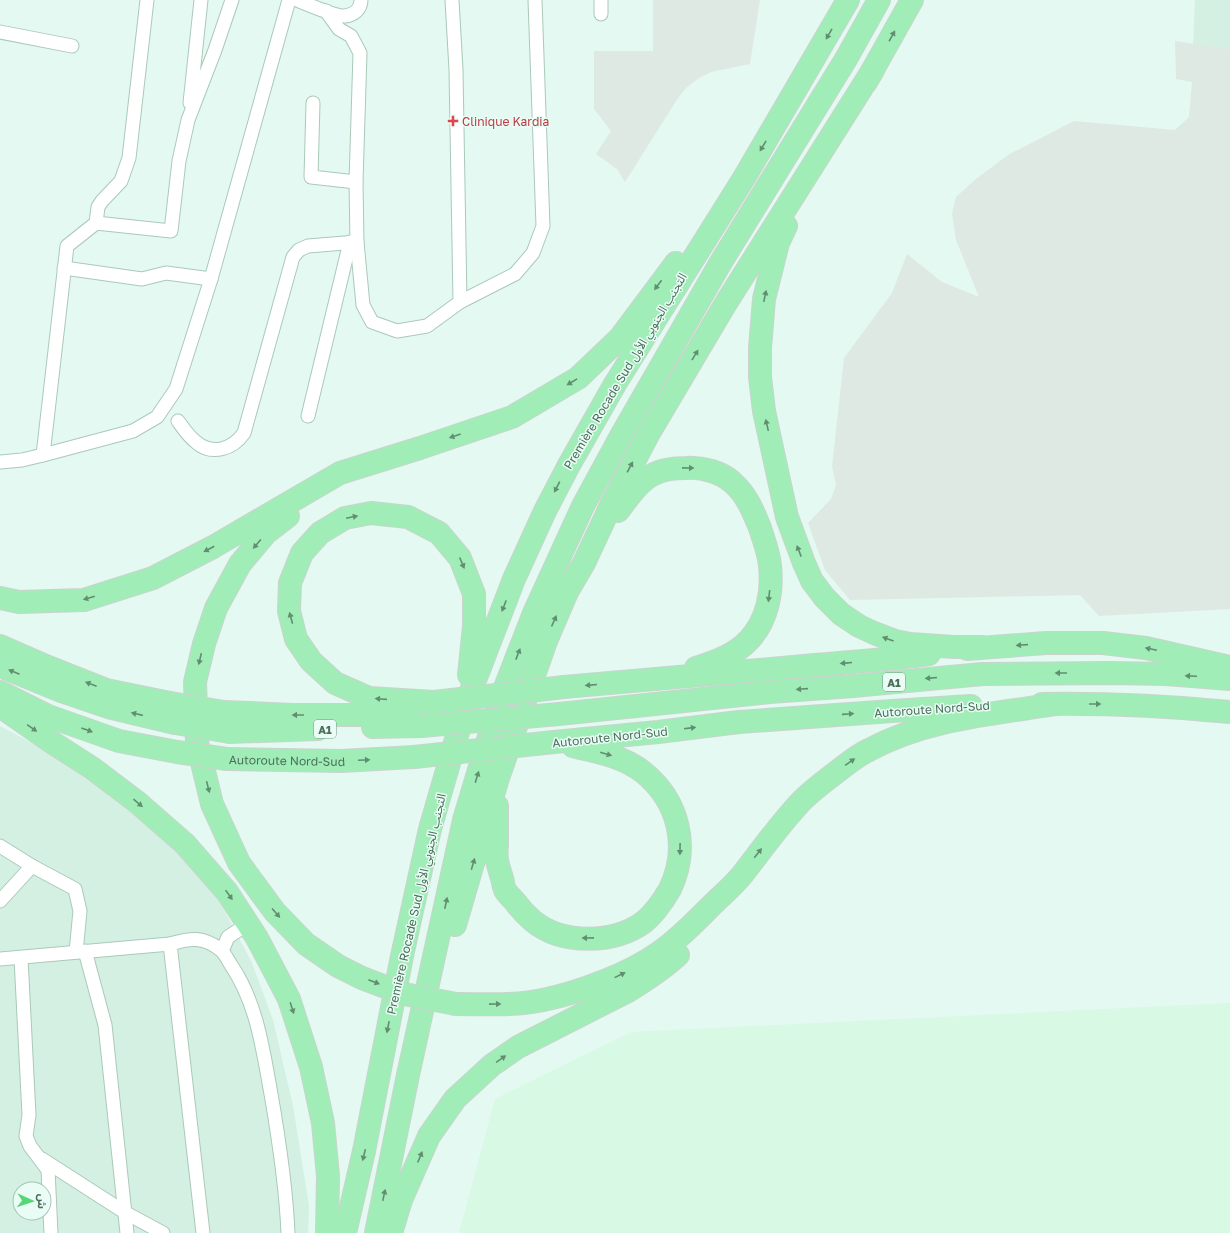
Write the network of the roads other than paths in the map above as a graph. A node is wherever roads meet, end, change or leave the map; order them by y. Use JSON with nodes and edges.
{"nodes":[{"id":1,"x":147,"y":0,"type":"edge"},
{"id":2,"x":201,"y":0,"type":"edge"},
{"id":3,"x":232,"y":0,"type":"edge"},
{"id":4,"x":289,"y":0,"type":"edge"},
{"id":5,"x":297,"y":0,"type":"edge"},
{"id":6,"x":361,"y":0,"type":"edge"},
{"id":7,"x":452,"y":0,"type":"edge"},
{"id":8,"x":535,"y":0,"type":"edge"},
{"id":9,"x":601,"y":0,"type":"edge"},
{"id":10,"x":848,"y":0,"type":"edge"},
{"id":11,"x":879,"y":0,"type":"edge"},
{"id":12,"x":912,"y":0,"type":"edge"},
{"id":13,"x":326,"y":11,"type":"junction"},
{"id":14,"x":601,"y":14,"type":"dead end"},
{"id":15,"x":0,"y":32,"type":"edge"},
{"id":16,"x":72,"y":46,"type":"dead end"},
{"id":17,"x":873,"y":70,"type":"junction"},
{"id":18,"x":313,"y":103,"type":"dead end"},
{"id":19,"x":188,"y":120,"type":"junction"},
{"id":20,"x":744,"y":178,"type":"junction"},
{"id":21,"x":356,"y":182,"type":"junction"},
{"id":22,"x":96,"y":223,"type":"junction"},
{"id":23,"x":353,"y":242,"type":"junction"},
{"id":24,"x":64,"y":268,"type":"junction"},
{"id":25,"x":211,"y":279,"type":"junction"},
{"id":26,"x":460,"y":302,"type":"junction"},
{"id":27,"x":308,"y":416,"type":"dead end"},
{"id":28,"x":178,"y":421,"type":"dead end"},
{"id":29,"x":42,"y":455,"type":"junction"},
{"id":30,"x":0,"y":462,"type":"edge"},
{"id":31,"x":340,"y":473,"type":"junction"},
{"id":32,"x":596,"y":540,"type":"junction"},
{"id":33,"x":0,"y":598,"type":"edge"},
{"id":34,"x":0,"y":646,"type":"edge"},
{"id":35,"x":982,"y":647,"type":"junction"},
{"id":36,"x":0,"y":666,"type":"edge"},
{"id":37,"x":1230,"y":667,"type":"edge"},
{"id":38,"x":1230,"y":679,"type":"edge"},
{"id":39,"x":614,"y":683,"type":"junction"},
{"id":40,"x":0,"y":692,"type":"edge"},
{"id":41,"x":467,"y":701,"type":"junction"},
{"id":42,"x":434,"y":702,"type":"junction"},
{"id":43,"x":1056,"y":704,"type":"junction"},
{"id":44,"x":0,"y":706,"type":"edge"},
{"id":45,"x":1230,"y":712,"type":"edge"},
{"id":46,"x":172,"y":713,"type":"junction"},
{"id":47,"x":227,"y":722,"type":"junction"},
{"id":48,"x":554,"y":742,"type":"junction"},
{"id":49,"x":498,"y":778,"type":"junction"},
{"id":50,"x":0,"y":846,"type":"edge"},
{"id":51,"x":32,"y":866,"type":"junction"},
{"id":52,"x":741,"y":876,"type":"junction"},
{"id":53,"x":0,"y":902,"type":"edge"},
{"id":54,"x":248,"y":924,"type":"junction"},
{"id":55,"x":170,"y":944,"type":"junction"},
{"id":56,"x":222,"y":951,"type":"junction"},
{"id":57,"x":80,"y":952,"type":"junction"},
{"id":58,"x":21,"y":958,"type":"junction"},
{"id":59,"x":0,"y":959,"type":"edge"},
{"id":60,"x":408,"y":1075,"type":"junction"},
{"id":61,"x":38,"y":1156,"type":"junction"},
{"id":62,"x":126,"y":1213,"type":"junction"},
{"id":63,"x":51,"y":1233,"type":"edge"},
{"id":64,"x":127,"y":1233,"type":"edge"},
{"id":65,"x":163,"y":1233,"type":"edge"},
{"id":66,"x":203,"y":1233,"type":"edge"},
{"id":67,"x":288,"y":1233,"type":"edge"},
{"id":68,"x":327,"y":1233,"type":"edge"},
{"id":69,"x":345,"y":1233,"type":"edge"},
{"id":70,"x":376,"y":1233,"type":"edge"},
{"id":71,"x":391,"y":1233,"type":"edge"}],
"edges":[{"from":1,"to":22,"type":"street"},
{"from":2,"to":19,"type":"street"},
{"from":3,"to":19,"type":"street"},
{"from":4,"to":25,"type":"street"},
{"from":5,"to":13,"type":"street"},
{"from":6,"to":13,"type":"street"},
{"from":7,"to":26,"type":"street"},
{"from":8,"to":26,"type":"street"},
{"from":9,"to":14,"type":"street"},
{"from":10,"to":20,"type":"highway","name":"Première Rocade Sud التجنب الجنوبي الأول","one_way":true},
{"from":60,"to":11,"type":"highway","one_way":true},
{"from":17,"to":12,"type":"highway","one_way":true},
{"from":13,"to":21,"type":"street"},
{"from":15,"to":16,"type":"street"},
{"from":32,"to":17,"type":"highway","one_way":true},
{"from":35,"to":17,"type":"highway","one_way":true},
{"from":18,"to":21,"type":"street"},
{"from":19,"to":22,"type":"street"},
{"from":20,"to":31,"type":"highway","one_way":true},
{"from":20,"to":41,"type":"highway","name":"Première Rocade Sud التجنب الجنوبي الأول","one_way":true},
{"from":21,"to":23,"type":"street"},
{"from":22,"to":24,"type":"street"},
{"from":23,"to":26,"type":"street"},
{"from":23,"to":27,"type":"street"},
{"from":23,"to":28,"type":"street"},
{"from":24,"to":25,"type":"street"},
{"from":24,"to":29,"type":"street"},
{"from":25,"to":29,"type":"street"},
{"from":29,"to":30,"type":"street"},
{"from":31,"to":33,"type":"highway","one_way":true},
{"from":31,"to":52,"type":"highway","one_way":true,"bridge":true},
{"from":32,"to":39,"type":"highway","one_way":true},
{"from":49,"to":32,"type":"highway","one_way":true},
{"from":46,"to":34,"type":"highway","one_way":true},
{"from":37,"to":35,"type":"highway","one_way":true},
{"from":35,"to":39,"type":"highway","one_way":true},
{"from":46,"to":36,"type":"highway","number":"A1","one_way":true},
{"from":38,"to":47,"type":"highway","number":"A1","one_way":true,"bridge":true},
{"from":39,"to":42,"type":"highway","one_way":true,"bridge":true},
{"from":40,"to":48,"type":"highway","name":"Autoroute Nord-Sud","one_way":true,"bridge":true},
{"from":42,"to":41,"type":"highway","one_way":true},
{"from":41,"to":69,"type":"highway","name":"Première Rocade Sud التجنب الجنوبي الأول","one_way":true},
{"from":42,"to":47,"type":"highway","one_way":true},
{"from":43,"to":45,"type":"highway","name":"Autoroute Nord-Sud","one_way":true},
{"from":48,"to":43,"type":"highway","name":"Autoroute Nord-Sud","one_way":true},
{"from":52,"to":43,"type":"highway","one_way":true},
{"from":44,"to":54,"type":"highway","one_way":true},
{"from":46,"to":47,"type":"highway","number":"A1","bridge":true},
{"from":48,"to":49,"type":"highway","one_way":true},
{"from":60,"to":49,"type":"highway","one_way":true},
{"from":50,"to":51,"type":"street"},
{"from":51,"to":53,"type":"street"},
{"from":51,"to":57,"type":"street"},
{"from":71,"to":52,"type":"highway","one_way":true},
{"from":54,"to":56,"type":"street"},
{"from":54,"to":68,"type":"highway","one_way":true},
{"from":55,"to":56,"type":"street"},
{"from":55,"to":57,"type":"street"},
{"from":55,"to":66,"type":"street"},
{"from":56,"to":67,"type":"street"},
{"from":57,"to":58,"type":"street"},
{"from":57,"to":62,"type":"street"},
{"from":58,"to":59,"type":"street"},
{"from":58,"to":61,"type":"street"},
{"from":70,"to":60,"type":"highway","one_way":true},
{"from":61,"to":62,"type":"street"},
{"from":61,"to":63,"type":"street"},
{"from":62,"to":64,"type":"street"},
{"from":62,"to":65,"type":"street"}]}
